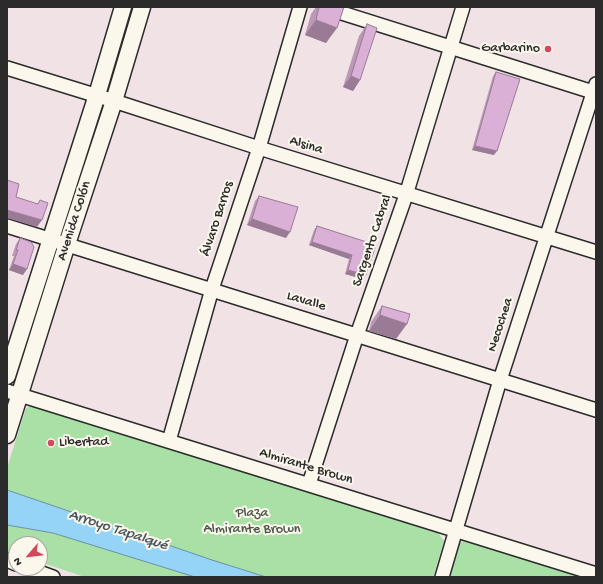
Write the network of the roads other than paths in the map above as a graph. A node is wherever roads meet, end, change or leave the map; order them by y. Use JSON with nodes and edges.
{"nodes":[{"id":1,"x":123,"y":7,"type":"edge"},
{"id":2,"x":142,"y":7,"type":"edge"},
{"id":3,"x":300,"y":7,"type":"edge"},
{"id":4,"x":323,"y":7,"type":"edge"},
{"id":5,"x":463,"y":7,"type":"edge"},
{"id":6,"x":450,"y":48,"type":"junction"},
{"id":7,"x":7,"y":68,"type":"edge"},
{"id":8,"x":595,"y":90,"type":"edge"},
{"id":9,"x":97,"y":96,"type":"junction"},
{"id":10,"x":114,"y":101,"type":"junction"},
{"id":11,"x":259,"y":148,"type":"junction"},
{"id":12,"x":406,"y":194,"type":"junction"},
{"id":13,"x":7,"y":226,"type":"edge"},
{"id":14,"x":546,"y":237,"type":"junction"},
{"id":15,"x":50,"y":239,"type":"junction"},
{"id":16,"x":67,"y":244,"type":"junction"},
{"id":17,"x":596,"y":252,"type":"edge"},
{"id":18,"x":212,"y":289,"type":"junction"},
{"id":19,"x":357,"y":335,"type":"junction"},
{"id":20,"x":7,"y":376,"type":"edge"},
{"id":21,"x":500,"y":380,"type":"junction"},
{"id":22,"x":13,"y":393,"type":"edge"},
{"id":23,"x":596,"y":410,"type":"edge"},
{"id":24,"x":7,"y":435,"type":"edge"},
{"id":25,"x":169,"y":441,"type":"junction"},
{"id":26,"x":309,"y":484,"type":"junction"},
{"id":27,"x":456,"y":531,"type":"junction"},
{"id":28,"x":596,"y":574,"type":"edge"},
{"id":29,"x":442,"y":577,"type":"edge"}],
"edges":[{"from":1,"to":9,"type":"main road","name":"Avenida Colón"},
{"from":2,"to":10,"type":"main road","name":"Avenida Colón"},
{"from":3,"to":11,"type":"street","name":"Álvaro Barros"},
{"from":4,"to":6,"type":"street"},
{"from":5,"to":6,"type":"street","name":"Sargento Cabral"},
{"from":6,"to":8,"type":"street"},
{"from":6,"to":12,"type":"street","name":"Sargento Cabral"},
{"from":7,"to":9,"type":"street","name":"Alsina"},
{"from":8,"to":14,"type":"street","name":"Necochea"},
{"from":9,"to":10,"type":"street","name":"Alsina"},
{"from":9,"to":15,"type":"main road","name":"Avenida Colón"},
{"from":10,"to":11,"type":"street","name":"Alsina"},
{"from":10,"to":16,"type":"main road","name":"Avenida Colón"},
{"from":11,"to":12,"type":"street","name":"Alsina"},
{"from":11,"to":18,"type":"street","name":"Álvaro Barros"},
{"from":12,"to":14,"type":"street","name":"Alsina"},
{"from":12,"to":19,"type":"street","name":"Sargento Cabral"},
{"from":13,"to":15,"type":"street","name":"Lavalle"},
{"from":14,"to":17,"type":"street","name":"Alsina"},
{"from":14,"to":21,"type":"street","name":"Necochea"},
{"from":15,"to":16,"type":"street","name":"Lavalle"},
{"from":15,"to":20,"type":"main road","name":"Avenida Colón"},
{"from":16,"to":18,"type":"street","name":"Lavalle"},
{"from":16,"to":22,"type":"main road","name":"Avenida Colón"},
{"from":18,"to":19,"type":"street","name":"Lavalle"},
{"from":18,"to":25,"type":"street","name":"Álvaro Barros"},
{"from":19,"to":21,"type":"street","name":"Lavalle"},
{"from":19,"to":26,"type":"street","name":"Sargento Cabral"},
{"from":21,"to":23,"type":"street","name":"Lavalle"},
{"from":21,"to":27,"type":"street","name":"Necochea"},
{"from":22,"to":24,"type":"main road","name":"Avenida Colón"},
{"from":22,"to":25,"type":"street","name":"Almirante Brown"},
{"from":25,"to":26,"type":"street","name":"Almirante Brown"},
{"from":26,"to":27,"type":"street","name":"Almirante Brown"},
{"from":27,"to":28,"type":"street","name":"Almirante Brown"},
{"from":27,"to":29,"type":"street","name":"Necochea"}]}
